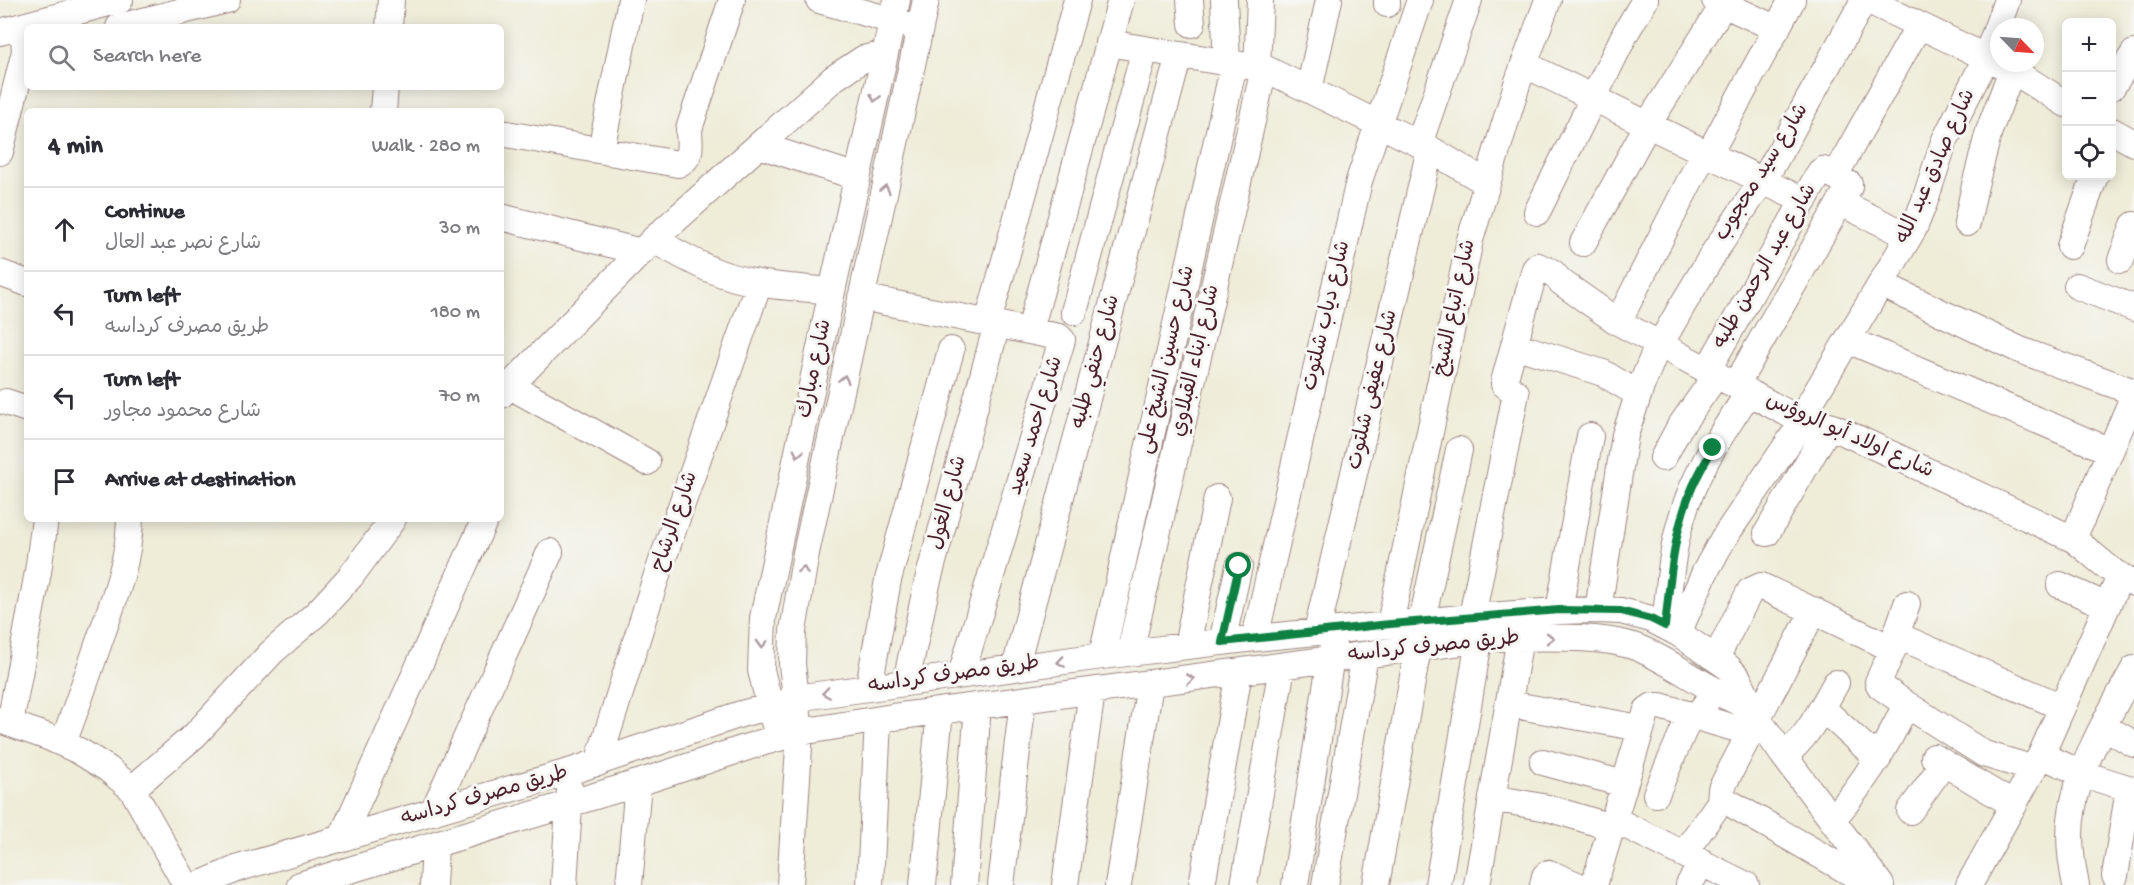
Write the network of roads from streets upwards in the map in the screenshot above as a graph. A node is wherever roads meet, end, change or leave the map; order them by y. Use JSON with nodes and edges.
{"nodes":[{"id":1,"x":120,"y":0,"type":"edge"},
{"id":2,"x":227,"y":0,"type":"edge"},
{"id":3,"x":391,"y":0,"type":"edge"},
{"id":4,"x":631,"y":0,"type":"edge"},
{"id":5,"x":732,"y":0,"type":"edge"},
{"id":6,"x":819,"y":0,"type":"edge"},
{"id":7,"x":926,"y":0,"type":"edge"},
{"id":8,"x":1077,"y":0,"type":"edge"},
{"id":9,"x":1121,"y":0,"type":"edge"},
{"id":10,"x":1224,"y":0,"type":"edge"},
{"id":11,"x":1260,"y":0,"type":"edge"},
{"id":12,"x":1329,"y":0,"type":"edge"},
{"id":13,"x":1420,"y":0,"type":"edge"},
{"id":14,"x":1469,"y":0,"type":"edge"},
{"id":15,"x":1548,"y":0,"type":"edge"},
{"id":16,"x":1645,"y":0,"type":"edge"},
{"id":17,"x":1792,"y":0,"type":"edge"},
{"id":18,"x":2007,"y":0,"type":"edge"},
{"id":19,"x":1720,"y":2,"type":"edge"},
{"id":20,"x":1874,"y":2,"type":"edge"},
{"id":21,"x":190,"y":4,"type":"edge"},
{"id":22,"x":858,"y":5,"type":"edge"},
{"id":23,"x":146,"y":10,"type":"edge"},
{"id":24,"x":895,"y":10,"type":"edge"},
{"id":25,"x":59,"y":24,"type":"edge"},
{"id":26,"x":124,"y":24,"type":"edge"},
{"id":27,"x":389,"y":24,"type":"edge"},
{"id":28,"x":1919,"y":25,"type":"junction"},
{"id":29,"x":920,"y":28,"type":"junction"},
{"id":30,"x":1777,"y":29,"type":"junction"},
{"id":31,"x":19,"y":40,"type":"edge"},
{"id":32,"x":1108,"y":44,"type":"junction"},
{"id":33,"x":1145,"y":49,"type":"junction"},
{"id":34,"x":2134,"y":53,"type":"edge"},
{"id":35,"x":885,"y":54,"type":"junction"},
{"id":36,"x":1179,"y":55,"type":"junction"},
{"id":37,"x":0,"y":57,"type":"edge"},
{"id":38,"x":1986,"y":58,"type":"junction"},
{"id":39,"x":1990,"y":60,"type":"edge"},
{"id":40,"x":1524,"y":64,"type":"junction"},
{"id":41,"x":1245,"y":66,"type":"junction"},
{"id":42,"x":2011,"y":72,"type":"edge"},
{"id":43,"x":2015,"y":72,"type":"edge"},
{"id":44,"x":2116,"y":81,"type":"edge"},
{"id":45,"x":385,"y":90,"type":"edge"},
{"id":46,"x":1309,"y":90,"type":"junction"},
{"id":47,"x":1594,"y":98,"type":"junction"},
{"id":48,"x":2062,"y":101,"type":"edge"},
{"id":49,"x":383,"y":108,"type":"edge"},
{"id":50,"x":1378,"y":124,"type":"junction"},
{"id":51,"x":1648,"y":124,"type":"junction"},
{"id":52,"x":2116,"y":133,"type":"edge"},
{"id":53,"x":504,"y":134,"type":"edge"},
{"id":54,"x":2134,"y":143,"type":"edge"},
{"id":55,"x":759,"y":145,"type":"junction"},
{"id":56,"x":1424,"y":146,"type":"junction"},
{"id":57,"x":601,"y":150,"type":"junction"},
{"id":58,"x":0,"y":152,"type":"edge"},
{"id":59,"x":1709,"y":154,"type":"junction"},
{"id":60,"x":1833,"y":175,"type":"junction"},
{"id":61,"x":857,"y":177,"type":"junction"},
{"id":62,"x":1763,"y":180,"type":"junction"},
{"id":63,"x":2094,"y":180,"type":"edge"},
{"id":64,"x":1487,"y":183,"type":"junction"},
{"id":65,"x":1804,"y":201,"type":"junction"},
{"id":66,"x":1841,"y":203,"type":"junction"},
{"id":67,"x":1537,"y":212,"type":"dead end"},
{"id":68,"x":504,"y":218,"type":"edge"},
{"id":69,"x":1967,"y":223,"type":"dead end"},
{"id":70,"x":2134,"y":225,"type":"edge"},
{"id":71,"x":1909,"y":236,"type":"junction"},
{"id":72,"x":1583,"y":243,"type":"dead end"},
{"id":73,"x":648,"y":246,"type":"junction"},
{"id":74,"x":2070,"y":246,"type":"dead end"},
{"id":75,"x":2121,"y":260,"type":"dead end"},
{"id":76,"x":0,"y":273,"type":"edge"},
{"id":77,"x":24,"y":282,"type":"edge"},
{"id":78,"x":759,"y":284,"type":"junction"},
{"id":79,"x":1881,"y":284,"type":"junction"},
{"id":80,"x":2077,"y":286,"type":"dead end"},
{"id":81,"x":832,"y":291,"type":"junction"},
{"id":82,"x":861,"y":297,"type":"junction"},
{"id":83,"x":2134,"y":308,"type":"edge"},
{"id":84,"x":1074,"y":312,"type":"dead end"},
{"id":85,"x":1618,"y":322,"type":"junction"},
{"id":86,"x":992,"y":323,"type":"junction"},
{"id":87,"x":1030,"y":330,"type":"junction"},
{"id":88,"x":823,"y":338,"type":"junction"},
{"id":89,"x":1848,"y":340,"type":"junction"},
{"id":90,"x":851,"y":343,"type":"junction"},
{"id":91,"x":1514,"y":345,"type":"junction"},
{"id":92,"x":1661,"y":345,"type":"junction"},
{"id":93,"x":951,"y":350,"type":"dead end"},
{"id":94,"x":1727,"y":380,"type":"junction"},
{"id":95,"x":506,"y":391,"type":"edge"},
{"id":96,"x":1638,"y":394,"type":"junction"},
{"id":97,"x":2134,"y":394,"type":"edge"},
{"id":98,"x":1802,"y":420,"type":"junction"},
{"id":99,"x":1829,"y":426,"type":"junction"},
{"id":100,"x":1590,"y":436,"type":"dead end"},
{"id":101,"x":1459,"y":450,"type":"dead end"},
{"id":102,"x":2110,"y":451,"type":"junction"},
{"id":103,"x":1663,"y":458,"type":"dead end"},
{"id":104,"x":647,"y":462,"type":"dead end"},
{"id":105,"x":1217,"y":498,"type":"dead end"},
{"id":106,"x":45,"y":522,"type":"edge"},
{"id":107,"x":130,"y":522,"type":"edge"},
{"id":108,"x":391,"y":522,"type":"edge"},
{"id":109,"x":484,"y":522,"type":"edge"},
{"id":110,"x":1767,"y":533,"type":"dead end"},
{"id":111,"x":2073,"y":539,"type":"junction"},
{"id":112,"x":549,"y":552,"type":"dead end"},
{"id":113,"x":1239,"y":566,"type":"dead end"},
{"id":114,"x":2127,"y":580,"type":"edge"},
{"id":115,"x":2060,"y":585,"type":"dead end"},
{"id":116,"x":1907,"y":604,"type":"dead end"},
{"id":117,"x":2108,"y":606,"type":"junction"},
{"id":118,"x":1559,"y":610,"type":"junction"},
{"id":119,"x":1598,"y":610,"type":"junction"},
{"id":120,"x":1814,"y":610,"type":"junction"},
{"id":121,"x":1422,"y":621,"type":"junction"},
{"id":122,"x":1390,"y":624,"type":"junction"},
{"id":123,"x":1475,"y":628,"type":"junction"},
{"id":124,"x":1671,"y":629,"type":"junction"},
{"id":125,"x":1326,"y":630,"type":"junction"},
{"id":126,"x":1255,"y":638,"type":"junction"},
{"id":127,"x":1520,"y":638,"type":"junction"},
{"id":128,"x":1222,"y":642,"type":"junction"},
{"id":129,"x":1895,"y":642,"type":"junction"},
{"id":130,"x":1187,"y":646,"type":"junction"},
{"id":131,"x":1418,"y":648,"type":"junction"},
{"id":132,"x":1130,"y":652,"type":"junction"},
{"id":133,"x":1102,"y":656,"type":"junction"},
{"id":134,"x":1365,"y":656,"type":"junction"},
{"id":135,"x":1716,"y":658,"type":"junction"},
{"id":136,"x":1330,"y":660,"type":"junction"},
{"id":137,"x":1282,"y":667,"type":"junction"},
{"id":138,"x":1015,"y":668,"type":"junction"},
{"id":139,"x":2134,"y":669,"type":"edge"},
{"id":140,"x":1239,"y":672,"type":"junction"},
{"id":141,"x":961,"y":675,"type":"junction"},
{"id":142,"x":906,"y":682,"type":"junction"},
{"id":143,"x":1836,"y":683,"type":"dead end"},
{"id":144,"x":1150,"y":684,"type":"junction"},
{"id":145,"x":869,"y":687,"type":"junction"},
{"id":146,"x":1712,"y":688,"type":"junction"},
{"id":147,"x":1092,"y":691,"type":"junction"},
{"id":148,"x":796,"y":699,"type":"junction"},
{"id":149,"x":1023,"y":700,"type":"junction"},
{"id":150,"x":1509,"y":704,"type":"junction"},
{"id":151,"x":1906,"y":704,"type":"junction"},
{"id":152,"x":769,"y":706,"type":"junction"},
{"id":153,"x":978,"y":706,"type":"junction"},
{"id":154,"x":2062,"y":707,"type":"junction"},
{"id":155,"x":1822,"y":708,"type":"junction"},
{"id":156,"x":940,"y":711,"type":"junction"},
{"id":157,"x":1695,"y":716,"type":"junction"},
{"id":158,"x":1753,"y":719,"type":"junction"},
{"id":159,"x":878,"y":720,"type":"junction"},
{"id":160,"x":5,"y":721,"type":"edge"},
{"id":161,"x":2103,"y":726,"type":"junction"},
{"id":162,"x":1640,"y":728,"type":"junction"},
{"id":163,"x":790,"y":735,"type":"junction"},
{"id":164,"x":63,"y":743,"type":"junction"},
{"id":165,"x":2134,"y":744,"type":"edge"},
{"id":166,"x":1784,"y":756,"type":"junction"},
{"id":167,"x":1878,"y":759,"type":"junction"},
{"id":168,"x":1543,"y":762,"type":"dead end"},
{"id":169,"x":2038,"y":762,"type":"junction"},
{"id":170,"x":598,"y":763,"type":"junction"},
{"id":171,"x":572,"y":771,"type":"junction"},
{"id":172,"x":2083,"y":774,"type":"junction"},
{"id":173,"x":638,"y":783,"type":"junction"},
{"id":174,"x":1624,"y":784,"type":"junction"},
{"id":175,"x":132,"y":789,"type":"junction"},
{"id":176,"x":2132,"y":789,"type":"edge"},
{"id":177,"x":1656,"y":794,"type":"dead end"},
{"id":178,"x":1492,"y":798,"type":"junction"},
{"id":179,"x":1721,"y":798,"type":"junction"},
{"id":180,"x":569,"y":804,"type":"junction"},
{"id":181,"x":2014,"y":804,"type":"junction"},
{"id":182,"x":1910,"y":811,"type":"dead end"},
{"id":183,"x":433,"y":812,"type":"junction"},
{"id":184,"x":1832,"y":820,"type":"junction"},
{"id":185,"x":1612,"y":823,"type":"junction"},
{"id":186,"x":341,"y":839,"type":"junction"},
{"id":187,"x":435,"y":844,"type":"junction"},
{"id":188,"x":1693,"y":857,"type":"junction"},
{"id":189,"x":2115,"y":876,"type":"dead end"},
{"id":190,"x":1547,"y":880,"type":"edge"},
{"id":191,"x":211,"y":882,"type":"edge"},
{"id":192,"x":186,"y":885,"type":"edge"},
{"id":193,"x":300,"y":885,"type":"edge"},
{"id":194,"x":433,"y":885,"type":"edge"},
{"id":195,"x":564,"y":885,"type":"edge"},
{"id":196,"x":630,"y":885,"type":"edge"},
{"id":197,"x":790,"y":885,"type":"edge"},
{"id":198,"x":870,"y":885,"type":"edge"},
{"id":199,"x":922,"y":885,"type":"edge"},
{"id":200,"x":964,"y":885,"type":"edge"},
{"id":201,"x":1001,"y":885,"type":"edge"},
{"id":202,"x":1065,"y":885,"type":"edge"},
{"id":203,"x":1118,"y":885,"type":"edge"},
{"id":204,"x":1202,"y":885,"type":"edge"},
{"id":205,"x":1244,"y":885,"type":"edge"},
{"id":206,"x":1295,"y":885,"type":"edge"},
{"id":207,"x":1325,"y":885,"type":"edge"},
{"id":208,"x":1376,"y":885,"type":"edge"},
{"id":209,"x":1437,"y":885,"type":"edge"},
{"id":210,"x":1477,"y":885,"type":"edge"},
{"id":211,"x":1576,"y":885,"type":"edge"},
{"id":212,"x":1594,"y":885,"type":"edge"},
{"id":213,"x":1689,"y":885,"type":"edge"},
{"id":214,"x":1746,"y":885,"type":"edge"},
{"id":215,"x":1872,"y":885,"type":"edge"},
{"id":216,"x":1881,"y":885,"type":"edge"},
{"id":217,"x":1969,"y":885,"type":"edge"},
{"id":218,"x":2076,"y":885,"type":"edge"}],
"edges":[{"from":1,"to":25,"type":"street"},
{"from":2,"to":21,"type":"street"},
{"from":3,"to":27,"type":"street"},
{"from":4,"to":57,"type":"street"},
{"from":5,"to":57,"type":"street"},
{"from":6,"to":22,"type":"street"},
{"from":7,"to":29,"type":"street","name":"شارع مبارك"},
{"from":8,"to":86,"type":"street","name":"شارع الغول"},
{"from":9,"to":32,"type":"street"},
{"from":10,"to":41,"type":"street"},
{"from":11,"to":41,"type":"street"},
{"from":12,"to":46,"type":"street"},
{"from":13,"to":50,"type":"street","name":"شارع دياب شلتوت"},
{"from":14,"to":56,"type":"street","name":"شارع عفيفى شلتوت"},
{"from":15,"to":40,"type":"street","name":"شارع اتباع الشيخ"},
{"from":16,"to":47,"type":"street"},
{"from":17,"to":30,"type":"street"},
{"from":18,"to":38,"type":"street","name":"شارع صادق عبد الله"},
{"from":19,"to":30,"type":"street"},
{"from":19,"to":51,"type":"street"},
{"from":20,"to":28,"type":"street"},
{"from":20,"to":62,"type":"street","name":"شارع سيد محجوب"},
{"from":21,"to":23,"type":"street"},
{"from":22,"to":24,"type":"street"},
{"from":23,"to":26,"type":"street"},
{"from":24,"to":29,"type":"street"},
{"from":24,"to":35,"type":"street","name":"شارع مبارك"},
{"from":28,"to":38,"type":"street"},
{"from":28,"to":60,"type":"street","name":"شارع عبد الرحمن طلبه"},
{"from":82,"to":29,"type":"street","name":"شارع مبارك","one_way":true},
{"from":30,"to":59,"type":"street"},
{"from":31,"to":37,"type":"street"},
{"from":31,"to":58,"type":"street"},
{"from":32,"to":33,"type":"street"},
{"from":32,"to":87,"type":"street"},
{"from":33,"to":36,"type":"street"},
{"from":33,"to":84,"type":"street"},
{"from":34,"to":44,"type":"street"},
{"from":35,"to":55,"type":"street"},
{"from":35,"to":61,"type":"street","name":"شارع مبارك","one_way":true},
{"from":36,"to":41,"type":"street"},
{"from":36,"to":138,"type":"street","name":"شارع حنفي طلبه"},
{"from":38,"to":39,"type":"street"},
{"from":38,"to":71,"type":"street","name":"شارع صادق عبد الله"},
{"from":40,"to":47,"type":"street"},
{"from":40,"to":64,"type":"street","name":"شارع اتباع الشيخ"},
{"from":41,"to":46,"type":"street"},
{"from":41,"to":132,"type":"street","name":"شارع ابناء القبلاوي"},
{"from":41,"to":133,"type":"street","name":"شارع حسين الشيخ على"},
{"from":42,"to":69,"type":"street"},
{"from":43,"to":48,"type":"street"},
{"from":45,"to":49,"type":"street"},
{"from":46,"to":50,"type":"street"},
{"from":47,"to":51,"type":"street"},
{"from":47,"to":67,"type":"street"},
{"from":50,"to":56,"type":"street"},
{"from":50,"to":126,"type":"street","name":"شارع دياب شلتوت"},
{"from":51,"to":59,"type":"street"},
{"from":51,"to":72,"type":"street"},
{"from":52,"to":54,"type":"street"},
{"from":53,"to":57,"type":"street"},
{"from":55,"to":61,"type":"street"},
{"from":55,"to":73,"type":"street"},
{"from":56,"to":64,"type":"street"},
{"from":56,"to":125,"type":"street","name":"شارع عفيفى شلتوت"},
{"from":59,"to":62,"type":"street"},
{"from":59,"to":85,"type":"street"},
{"from":60,"to":65,"type":"street","name":"شارع عبد الرحمن طلبه"},
{"from":60,"to":66,"type":"street"},
{"from":61,"to":81,"type":"street","name":"شارع مبارك"},
{"from":62,"to":65,"type":"street"},
{"from":62,"to":92,"type":"street","name":"شارع سيد محجوب"},
{"from":63,"to":74,"type":"street"},
{"from":64,"to":122,"type":"street","name":"شارع اتباع الشيخ"},
{"from":65,"to":94,"type":"street","name":"شارع عبد الرحمن طلبه"},
{"from":66,"to":71,"type":"street"},
{"from":66,"to":94,"type":"street"},
{"from":68,"to":73,"type":"street"},
{"from":70,"to":75,"type":"street"},
{"from":71,"to":79,"type":"street","name":"شارع صادق عبد الله"},
{"from":73,"to":78,"type":"street"},
{"from":73,"to":95,"type":"street"},
{"from":76,"to":77,"type":"street"},
{"from":78,"to":81,"type":"street"},
{"from":78,"to":170,"type":"street","name":"شارع الرشاح"},
{"from":79,"to":89,"type":"street","name":"شارع صادق عبد الله"},
{"from":79,"to":97,"type":"street"},
{"from":80,"to":83,"type":"street"},
{"from":81,"to":88,"type":"street","name":"شارع مبارك"},
{"from":82,"to":86,"type":"street","name":"شارع احمد سعيد"},
{"from":82,"to":90,"type":"street","name":"شارع مبارك"},
{"from":85,"to":91,"type":"street","name":"شارع اولاد أبو الروؤس"},
{"from":85,"to":92,"type":"street","name":"شارع اولاد أبو الروؤس"},
{"from":86,"to":87,"type":"street","name":"شارع احمد سعيد"},
{"from":86,"to":142,"type":"street","name":"شارع الغول"},
{"from":87,"to":141,"type":"street","name":"شارع احمد سعيد"},
{"from":88,"to":90,"type":"street"},
{"from":88,"to":152,"type":"street","name":"شارع مبارك","one_way":true},
{"from":89,"to":98,"type":"street","name":"شارع صادق عبد الله"},
{"from":89,"to":102,"type":"street"},
{"from":148,"to":90,"type":"street","name":"شارع مبارك","one_way":true},
{"from":91,"to":96,"type":"street"},
{"from":91,"to":123,"type":"street"},
{"from":92,"to":94,"type":"street","name":"شارع اولاد أبو الروؤس"},
{"from":92,"to":96,"type":"street","name":"شارع سيد محجوب"},
{"from":93,"to":145,"type":"street"},
{"from":94,"to":98,"type":"street","name":"شارع اولاد أبو الروؤس"},
{"from":94,"to":103,"type":"street"},
{"from":94,"to":124,"type":"street"},
{"from":95,"to":104,"type":"street"},
{"from":96,"to":119,"type":"street","name":"شارع سيد محجوب"},
{"from":97,"to":102,"type":"street"},
{"from":98,"to":99,"type":"street","name":"شارع اولاد أبو الروؤس"},
{"from":98,"to":124,"type":"street","name":"شارع صادق عبد الله"},
{"from":99,"to":110,"type":"street"},
{"from":99,"to":111,"type":"street","name":"شارع اولاد أبو الروؤس"},
{"from":100,"to":118,"type":"street"},
{"from":101,"to":121,"type":"street"},
{"from":102,"to":111,"type":"street"},
{"from":105,"to":130,"type":"street"},
{"from":106,"to":160,"type":"street"},
{"from":107,"to":164,"type":"street"},
{"from":108,"to":175,"type":"street"},
{"from":109,"to":186,"type":"street"},
{"from":111,"to":114,"type":"street","name":"شارع اولاد أبو الروؤس"},
{"from":112,"to":183,"type":"street"},
{"from":113,"to":128,"type":"street"},
{"from":114,"to":117,"type":"street"},
{"from":115,"to":117,"type":"street"},
{"from":116,"to":129,"type":"street"},
{"from":117,"to":154,"type":"street"},
{"from":118,"to":119,"type":"street","name":"طريق مصرف كرداسه"},
{"from":118,"to":123,"type":"street","name":"طريق مصرف كرداسه"},
{"from":119,"to":124,"type":"street","name":"طريق مصرف كرداسه"},
{"from":120,"to":129,"type":"street"},
{"from":120,"to":135,"type":"street"},
{"from":120,"to":158,"type":"street"},
{"from":121,"to":122,"type":"street","name":"طريق مصرف كرداسه"},
{"from":121,"to":123,"type":"street","name":"طريق مصرف كرداسه"},
{"from":122,"to":125,"type":"street","name":"طريق مصرف كرداسه"},
{"from":123,"to":127,"type":"street","name":"طريق مصرف كرداسه"},
{"from":123,"to":131,"type":"street","name":"طريق مصرف كرداسه"},
{"from":123,"to":209,"type":"street"},
{"from":124,"to":135,"type":"street","name":"طريق مصرف كرداسه"},
{"from":125,"to":126,"type":"street","name":"طريق مصرف كرداسه"},
{"from":125,"to":136,"type":"street","name":"شارع عفيفى شلتوت"},
{"from":126,"to":128,"type":"street","name":"طريق مصرف كرداسه"},
{"from":127,"to":146,"type":"street","name":"طريق مصرف كرداسه","one_way":true},
{"from":127,"to":150,"type":"street"},
{"from":128,"to":130,"type":"street","name":"طريق مصرف كرداسه"},
{"from":129,"to":151,"type":"street"},
{"from":129,"to":154,"type":"street"},
{"from":130,"to":132,"type":"street","name":"طريق مصرف كرداسه"},
{"from":131,"to":134,"type":"street","name":"طريق مصرف كرداسه"},
{"from":131,"to":208,"type":"street"},
{"from":132,"to":133,"type":"street","name":"طريق مصرف كرداسه"},
{"from":133,"to":138,"type":"street","name":"طريق مصرف كرداسه","one_way":true},
{"from":134,"to":136,"type":"street","name":"طريق مصرف كرداسه"},
{"from":134,"to":207,"type":"street"},
{"from":135,"to":158,"type":"street","name":"طريق مصرف كرداسه"},
{"from":136,"to":137,"type":"street","name":"طريق مصرف كرداسه"},
{"from":136,"to":206,"type":"street","name":"شارع عفيفى شلتوت"},
{"from":137,"to":140,"type":"street","name":"طريق مصرف كرداسه"},
{"from":137,"to":205,"type":"street"},
{"from":138,"to":141,"type":"street","name":"طريق مصرف كرداسه"},
{"from":139,"to":161,"type":"street"},
{"from":144,"to":140,"type":"street","name":"طريق مصرف كرداسه","one_way":true},
{"from":140,"to":204,"type":"street"},
{"from":141,"to":142,"type":"street","name":"طريق مصرف كرداسه"},
{"from":142,"to":145,"type":"street","name":"طريق مصرف كرداسه"},
{"from":143,"to":155,"type":"street"},
{"from":144,"to":147,"type":"street","name":"طريق مصرف كرداسه"},
{"from":144,"to":203,"type":"street"},
{"from":145,"to":148,"type":"street","name":"طريق مصرف كرداسه","one_way":true},
{"from":146,"to":157,"type":"street"},
{"from":146,"to":158,"type":"street","name":"طريق مصرف كرداسه"},
{"from":147,"to":149,"type":"street","name":"طريق مصرف كرداسه"},
{"from":147,"to":202,"type":"street"},
{"from":148,"to":152,"type":"street","name":"طريق مصرف كرداسه"},
{"from":148,"to":163,"type":"street","name":"شارع مبارك"},
{"from":149,"to":153,"type":"street","name":"طريق مصرف كرداسه"},
{"from":149,"to":201,"type":"street"},
{"from":150,"to":162,"type":"street"},
{"from":150,"to":178,"type":"street"},
{"from":151,"to":167,"type":"street"},
{"from":151,"to":169,"type":"street"},
{"from":152,"to":163,"type":"street","name":"شارع مبارك"},
{"from":152,"to":170,"type":"street","name":"طريق مصرف كرداسه"},
{"from":153,"to":156,"type":"street","name":"طريق مصرف كرداسه"},
{"from":153,"to":200,"type":"street"},
{"from":154,"to":169,"type":"street"},
{"from":155,"to":166,"type":"street"},
{"from":155,"to":167,"type":"street"},
{"from":156,"to":159,"type":"street","name":"طريق مصرف كرداسه"},
{"from":156,"to":199,"type":"street"},
{"from":157,"to":158,"type":"street"},
{"from":157,"to":162,"type":"street"},
{"from":157,"to":177,"type":"street"},
{"from":158,"to":166,"type":"street"},
{"from":158,"to":179,"type":"street"},
{"from":159,"to":163,"type":"street","name":"طريق مصرف كرداسه"},
{"from":159,"to":198,"type":"street"},
{"from":160,"to":164,"type":"street"},
{"from":161,"to":165,"type":"street"},
{"from":161,"to":172,"type":"street"},
{"from":162,"to":174,"type":"street"},
{"from":163,"to":173,"type":"street","name":"طريق مصرف كرداسه"},
{"from":163,"to":197,"type":"street"},
{"from":164,"to":175,"type":"street"},
{"from":166,"to":184,"type":"street"},
{"from":167,"to":184,"type":"street"},
{"from":168,"to":174,"type":"street"},
{"from":169,"to":172,"type":"street"},
{"from":169,"to":181,"type":"street"},
{"from":170,"to":171,"type":"street","name":"طريق مصرف كرداسه"},
{"from":171,"to":180,"type":"street"},
{"from":171,"to":183,"type":"street","name":"طريق مصرف كرداسه"},
{"from":172,"to":176,"type":"street"},
{"from":172,"to":218,"type":"street"},
{"from":173,"to":180,"type":"street","name":"طريق مصرف كرداسه"},
{"from":173,"to":196,"type":"street"},
{"from":174,"to":185,"type":"street"},
{"from":175,"to":192,"type":"street"},
{"from":176,"to":189,"type":"street"},
{"from":178,"to":185,"type":"street"},
{"from":178,"to":210,"type":"street"},
{"from":179,"to":188,"type":"street"},
{"from":179,"to":215,"type":"street"},
{"from":180,"to":187,"type":"street","name":"طريق مصرف كرداسه"},
{"from":180,"to":195,"type":"street"},
{"from":181,"to":182,"type":"street"},
{"from":181,"to":217,"type":"street"},
{"from":183,"to":186,"type":"street","name":"طريق مصرف كرداسه"},
{"from":184,"to":216,"type":"street"},
{"from":185,"to":188,"type":"street"},
{"from":185,"to":212,"type":"street"},
{"from":186,"to":191,"type":"street","name":"طريق مصرف كرداسه"},
{"from":187,"to":193,"type":"street","name":"طريق مصرف كرداسه"},
{"from":187,"to":194,"type":"street"},
{"from":188,"to":213,"type":"street"},
{"from":188,"to":214,"type":"street"},
{"from":190,"to":211,"type":"street"}]}
